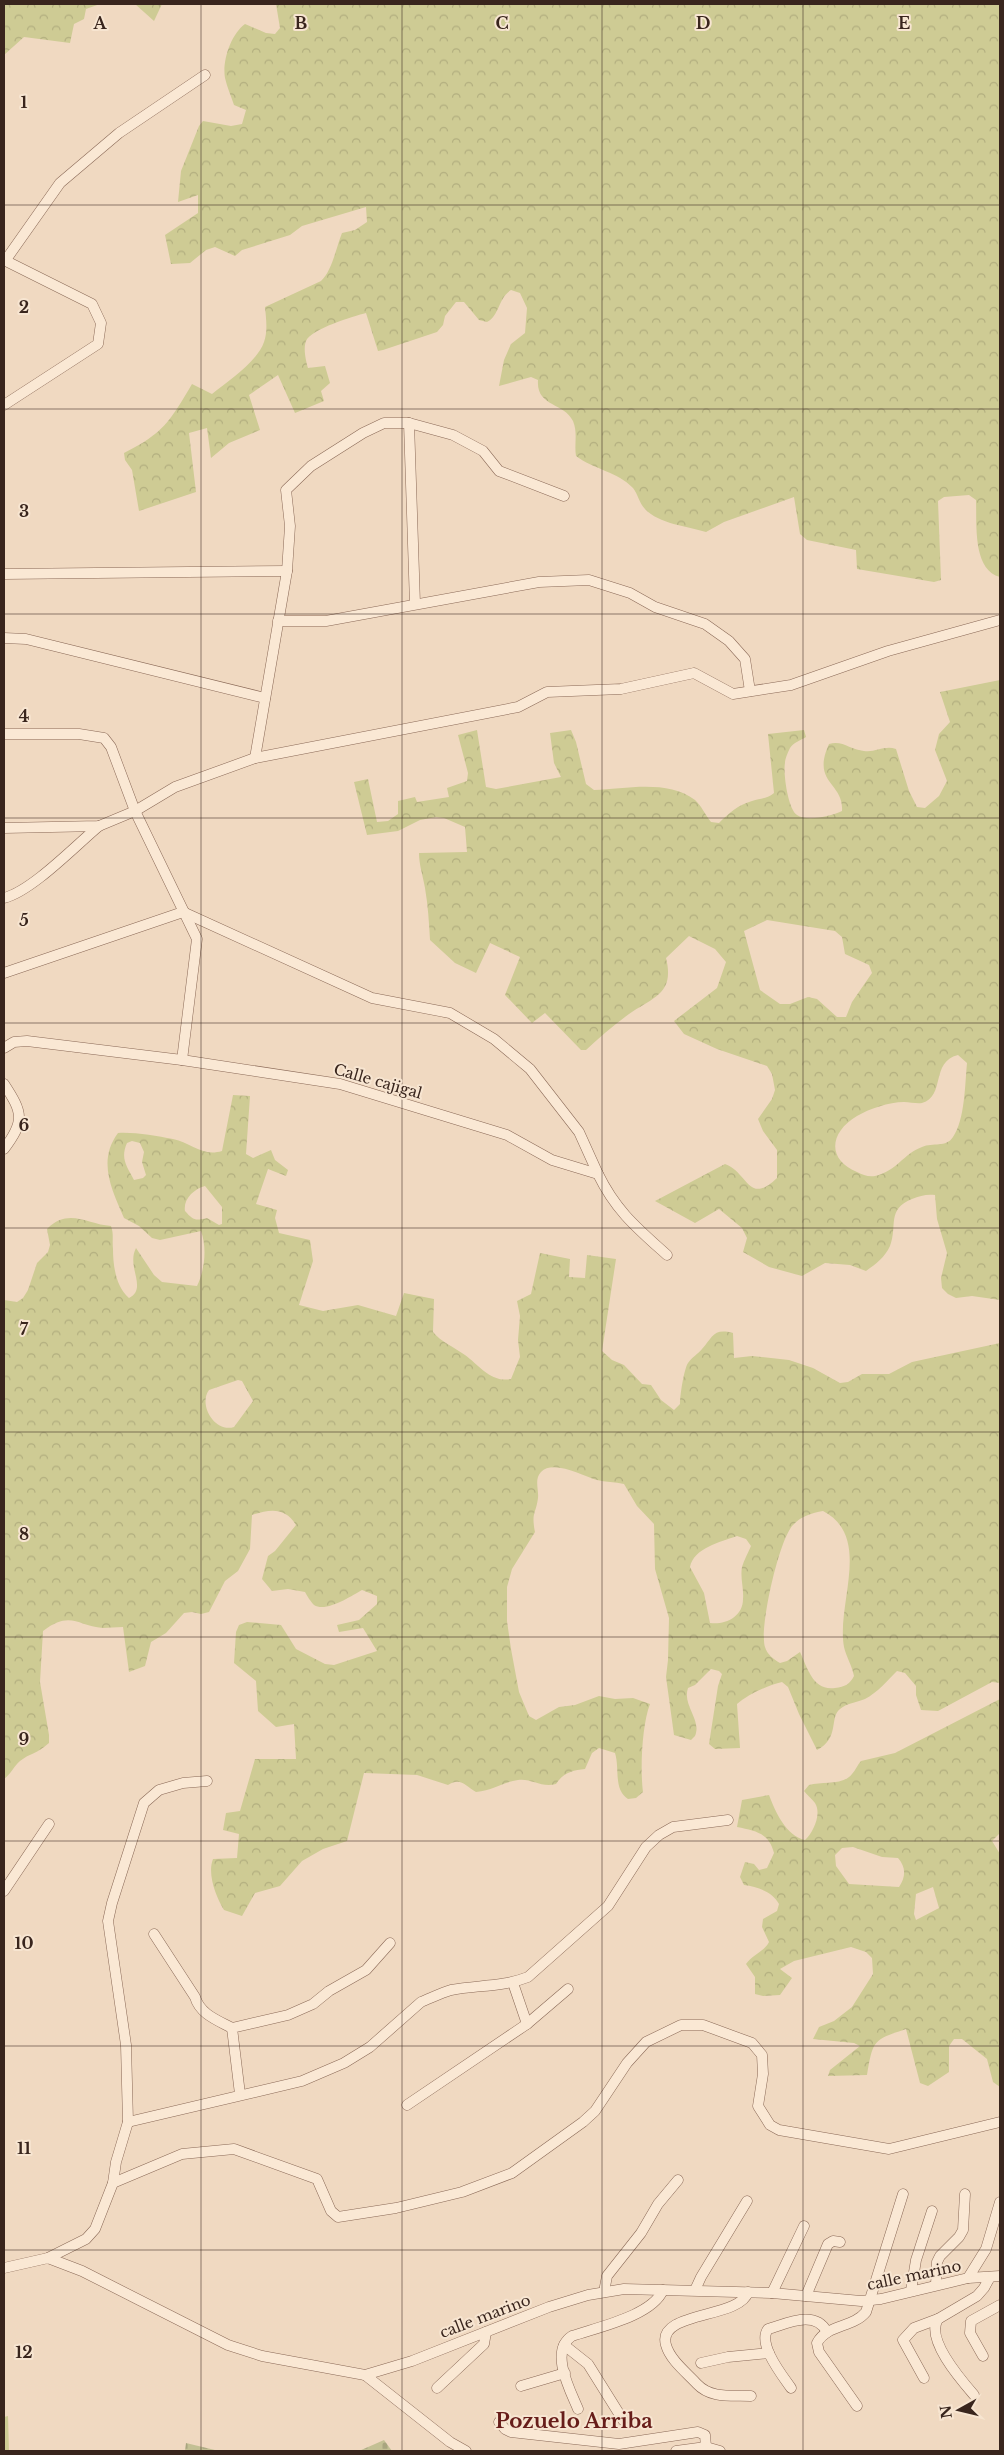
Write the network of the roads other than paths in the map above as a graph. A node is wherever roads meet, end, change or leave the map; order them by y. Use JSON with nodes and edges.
{"nodes":[{"id":1,"x":205,"y":75,"type":"dead end"},
{"id":2,"x":5,"y":261,"type":"edge"},
{"id":3,"x":4,"y":405,"type":"edge"},
{"id":4,"x":408,"y":423,"type":"junction"},
{"id":5,"x":564,"y":496,"type":"dead end"},
{"id":6,"x":287,"y":571,"type":"junction"},
{"id":7,"x":4,"y":574,"type":"edge"},
{"id":8,"x":416,"y":604,"type":"junction"},
{"id":9,"x":1000,"y":620,"type":"edge"},
{"id":10,"x":278,"y":621,"type":"junction"},
{"id":11,"x":4,"y":638,"type":"edge"},
{"id":12,"x":750,"y":691,"type":"junction"},
{"id":13,"x":265,"y":698,"type":"junction"},
{"id":14,"x":4,"y":734,"type":"edge"},
{"id":15,"x":255,"y":758,"type":"junction"},
{"id":16,"x":135,"y":811,"type":"junction"},
{"id":17,"x":99,"y":826,"type":"junction"},
{"id":18,"x":4,"y":828,"type":"edge"},
{"id":19,"x":4,"y":898,"type":"edge"},
{"id":20,"x":183,"y":912,"type":"junction"},
{"id":21,"x":4,"y":973,"type":"edge"},
{"id":22,"x":4,"y":1048,"type":"edge"},
{"id":23,"x":182,"y":1060,"type":"junction"},
{"id":24,"x":4,"y":1084,"type":"edge"},
{"id":25,"x":4,"y":1149,"type":"edge"},
{"id":26,"x":598,"y":1174,"type":"junction"},
{"id":27,"x":667,"y":1255,"type":"dead end"},
{"id":28,"x":207,"y":1781,"type":"dead end"},
{"id":29,"x":728,"y":1820,"type":"dead end"},
{"id":30,"x":49,"y":1824,"type":"dead end"},
{"id":31,"x":4,"y":1891,"type":"edge"},
{"id":32,"x":154,"y":1934,"type":"dead end"},
{"id":33,"x":390,"y":1943,"type":"dead end"},
{"id":34,"x":513,"y":1983,"type":"junction"},
{"id":35,"x":568,"y":1989,"type":"dead end"},
{"id":36,"x":527,"y":2024,"type":"junction"},
{"id":37,"x":232,"y":2028,"type":"junction"},
{"id":38,"x":240,"y":2094,"type":"junction"},
{"id":39,"x":407,"y":2105,"type":"dead end"},
{"id":40,"x":128,"y":2122,"type":"junction"},
{"id":41,"x":1000,"y":2122,"type":"edge"},
{"id":42,"x":678,"y":2180,"type":"dead end"},
{"id":43,"x":113,"y":2182,"type":"junction"},
{"id":44,"x":903,"y":2194,"type":"dead end"},
{"id":45,"x":965,"y":2194,"type":"dead end"},
{"id":46,"x":747,"y":2201,"type":"dead end"},
{"id":47,"x":1000,"y":2202,"type":"edge"},
{"id":48,"x":932,"y":2211,"type":"dead end"},
{"id":49,"x":804,"y":2226,"type":"dead end"},
{"id":50,"x":840,"y":2242,"type":"dead end"},
{"id":51,"x":48,"y":2258,"type":"junction"},
{"id":52,"x":4,"y":2268,"type":"edge"},
{"id":53,"x":995,"y":2276,"type":"edge"},
{"id":54,"x":968,"y":2278,"type":"junction"},
{"id":55,"x":936,"y":2285,"type":"junction"},
{"id":56,"x":663,"y":2290,"type":"junction"},
{"id":57,"x":695,"y":2290,"type":"junction"},
{"id":58,"x":911,"y":2291,"type":"junction"},
{"id":59,"x":604,"y":2292,"type":"junction"},
{"id":60,"x":748,"y":2292,"type":"junction"},
{"id":61,"x":772,"y":2293,"type":"junction"},
{"id":62,"x":806,"y":2296,"type":"junction"},
{"id":63,"x":872,"y":2300,"type":"junction"},
{"id":64,"x":1000,"y":2305,"type":"edge"},
{"id":65,"x":938,"y":2319,"type":"junction"},
{"id":66,"x":486,"y":2332,"type":"junction"},
{"id":67,"x":827,"y":2332,"type":"junction"},
{"id":68,"x":564,"y":2345,"type":"junction"},
{"id":69,"x":769,"y":2353,"type":"junction"},
{"id":70,"x":983,"y":2356,"type":"dead end"},
{"id":71,"x":701,"y":2363,"type":"dead end"},
{"id":72,"x":565,"y":2373,"type":"junction"},
{"id":73,"x":365,"y":2375,"type":"junction"},
{"id":74,"x":924,"y":2378,"type":"dead end"},
{"id":75,"x":521,"y":2386,"type":"dead end"},
{"id":76,"x":437,"y":2388,"type":"dead end"},
{"id":77,"x":791,"y":2388,"type":"dead end"},
{"id":78,"x":974,"y":2395,"type":"dead end"},
{"id":79,"x":751,"y":2396,"type":"dead end"},
{"id":80,"x":857,"y":2406,"type":"dead end"},
{"id":81,"x":578,"y":2409,"type":"dead end"},
{"id":82,"x":623,"y":2420,"type":"dead end"},
{"id":83,"x":499,"y":2422,"type":"dead end"},
{"id":84,"x":706,"y":2447,"type":"junction"},
{"id":85,"x":466,"y":2451,"type":"edge"},
{"id":86,"x":683,"y":2451,"type":"edge"},
{"id":87,"x":720,"y":2451,"type":"edge"}],
"edges":[{"from":1,"to":2,"type":"street"},
{"from":2,"to":3,"type":"street"},
{"from":4,"to":5,"type":"street"},
{"from":4,"to":6,"type":"street"},
{"from":4,"to":8,"type":"street"},
{"from":6,"to":7,"type":"street"},
{"from":6,"to":10,"type":"street"},
{"from":8,"to":10,"type":"street"},
{"from":8,"to":12,"type":"street"},
{"from":9,"to":12,"type":"street"},
{"from":10,"to":13,"type":"street"},
{"from":11,"to":13,"type":"street"},
{"from":12,"to":15,"type":"street"},
{"from":13,"to":15,"type":"street"},
{"from":14,"to":16,"type":"street"},
{"from":15,"to":16,"type":"street"},
{"from":16,"to":17,"type":"street"},
{"from":16,"to":20,"type":"street"},
{"from":17,"to":18,"type":"street"},
{"from":17,"to":19,"type":"street"},
{"from":20,"to":21,"type":"street"},
{"from":20,"to":23,"type":"street"},
{"from":20,"to":26,"type":"street"},
{"from":22,"to":23,"type":"street","name":"Calle cajigal"},
{"from":23,"to":26,"type":"street","name":"Calle cajigal"},
{"from":24,"to":25,"type":"street"},
{"from":26,"to":27,"type":"street"},
{"from":28,"to":40,"type":"street"},
{"from":29,"to":34,"type":"street"},
{"from":30,"to":31,"type":"street"},
{"from":32,"to":37,"type":"street"},
{"from":33,"to":37,"type":"street"},
{"from":34,"to":36,"type":"street"},
{"from":34,"to":38,"type":"street"},
{"from":35,"to":36,"type":"street"},
{"from":36,"to":39,"type":"street"},
{"from":37,"to":38,"type":"street"},
{"from":38,"to":40,"type":"street"},
{"from":40,"to":43,"type":"street"},
{"from":41,"to":43,"type":"street"},
{"from":42,"to":59,"type":"street"},
{"from":43,"to":51,"type":"street"},
{"from":44,"to":63,"type":"street"},
{"from":45,"to":55,"type":"street"},
{"from":46,"to":57,"type":"street"},
{"from":47,"to":54,"type":"street"},
{"from":48,"to":58,"type":"street"},
{"from":49,"to":61,"type":"street"},
{"from":50,"to":62,"type":"street"},
{"from":51,"to":52,"type":"street"},
{"from":51,"to":73,"type":"street","name":"calle marino"},
{"from":53,"to":54,"type":"street","name":"calle marino"},
{"from":53,"to":65,"type":"street"},
{"from":54,"to":55,"type":"street","name":"calle marino"},
{"from":55,"to":58,"type":"street","name":"calle marino"},
{"from":56,"to":57,"type":"street","name":"calle marino"},
{"from":56,"to":59,"type":"street","name":"calle marino"},
{"from":56,"to":68,"type":"street"},
{"from":57,"to":60,"type":"street","name":"calle marino"},
{"from":58,"to":63,"type":"street","name":"calle marino"},
{"from":59,"to":66,"type":"street","name":"calle marino"},
{"from":60,"to":61,"type":"street","name":"calle marino"},
{"from":60,"to":79,"type":"street"},
{"from":61,"to":62,"type":"street","name":"calle marino"},
{"from":62,"to":63,"type":"street","name":"calle marino"},
{"from":63,"to":67,"type":"street"},
{"from":64,"to":70,"type":"street"},
{"from":65,"to":74,"type":"street"},
{"from":65,"to":78,"type":"street"},
{"from":66,"to":73,"type":"street","name":"calle marino"},
{"from":66,"to":76,"type":"street"},
{"from":67,"to":69,"type":"street"},
{"from":67,"to":80,"type":"street"},
{"from":68,"to":72,"type":"street"},
{"from":68,"to":82,"type":"street"},
{"from":69,"to":71,"type":"street"},
{"from":69,"to":77,"type":"street"},
{"from":72,"to":75,"type":"street"},
{"from":72,"to":81,"type":"street"},
{"from":73,"to":85,"type":"street"},
{"from":83,"to":84,"type":"street"},
{"from":84,"to":86,"type":"street"},
{"from":84,"to":87,"type":"street"}]}
